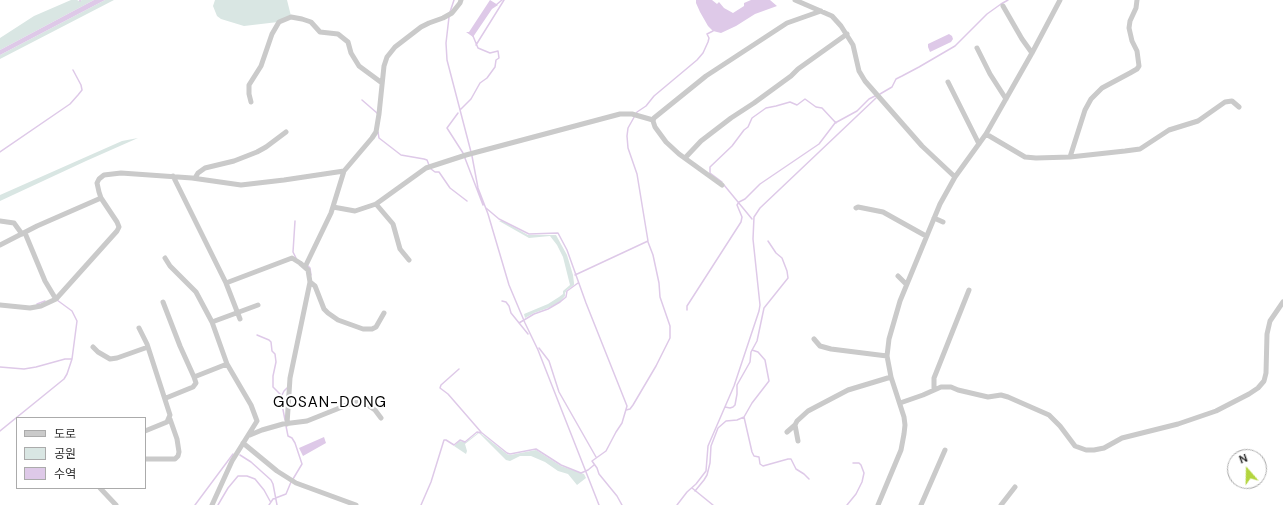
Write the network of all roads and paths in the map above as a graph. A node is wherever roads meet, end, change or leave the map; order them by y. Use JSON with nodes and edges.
{"nodes":[{"id":1,"x":461,"y":0,"type":"edge"},
{"id":2,"x":795,"y":0,"type":"edge"},
{"id":3,"x":1060,"y":0,"type":"edge"},
{"id":4,"x":1137,"y":0,"type":"edge"},
{"id":5,"x":1003,"y":6,"type":"dead end"},
{"id":6,"x":821,"y":11,"type":"junction"},
{"id":7,"x":847,"y":34,"type":"junction"},
{"id":8,"x":977,"y":48,"type":"dead end"},
{"id":9,"x":1032,"y":54,"type":"junction"},
{"id":10,"x":948,"y":82,"type":"dead end"},
{"id":11,"x":382,"y":83,"type":"junction"},
{"id":12,"x":1006,"y":99,"type":"junction"},
{"id":13,"x":251,"y":102,"type":"dead end"},
{"id":14,"x":1239,"y":107,"type":"dead end"},
{"id":15,"x":653,"y":120,"type":"junction"},
{"id":16,"x":286,"y":132,"type":"dead end"},
{"id":17,"x":986,"y":134,"type":"junction"},
{"id":18,"x":979,"y":144,"type":"junction"},
{"id":19,"x":1070,"y":157,"type":"junction"},
{"id":20,"x":684,"y":158,"type":"junction"},
{"id":21,"x":344,"y":171,"type":"junction"},
{"id":22,"x":173,"y":176,"type":"junction"},
{"id":23,"x":955,"y":176,"type":"junction"},
{"id":24,"x":195,"y":178,"type":"junction"},
{"id":25,"x":722,"y":185,"type":"dead end"},
{"id":26,"x":101,"y":198,"type":"junction"},
{"id":27,"x":376,"y":204,"type":"junction"},
{"id":28,"x":333,"y":207,"type":"junction"},
{"id":29,"x":856,"y":208,"type":"dead end"},
{"id":30,"x":934,"y":218,"type":"junction"},
{"id":31,"x":0,"y":221,"type":"edge"},
{"id":32,"x":943,"y":222,"type":"dead end"},
{"id":33,"x":23,"y":234,"type":"junction"},
{"id":34,"x":926,"y":236,"type":"junction"},
{"id":35,"x":0,"y":245,"type":"edge"},
{"id":36,"x":165,"y":258,"type":"dead end"},
{"id":37,"x":409,"y":260,"type":"dead end"},
{"id":38,"x":305,"y":267,"type":"junction"},
{"id":39,"x":898,"y":276,"type":"dead end"},
{"id":40,"x":310,"y":282,"type":"junction"},
{"id":41,"x":226,"y":283,"type":"junction"},
{"id":42,"x":906,"y":284,"type":"junction"},
{"id":43,"x":969,"y":290,"type":"dead end"},
{"id":44,"x":57,"y":298,"type":"junction"},
{"id":45,"x":163,"y":302,"type":"dead end"},
{"id":46,"x":1283,"y":302,"type":"edge"},
{"id":47,"x":0,"y":305,"type":"edge"},
{"id":48,"x":258,"y":305,"type":"dead end"},
{"id":49,"x":237,"y":312,"type":"junction"},
{"id":50,"x":384,"y":313,"type":"dead end"},
{"id":51,"x":240,"y":319,"type":"dead end"},
{"id":52,"x":212,"y":322,"type":"junction"},
{"id":53,"x":139,"y":328,"type":"dead end"},
{"id":54,"x":814,"y":339,"type":"dead end"},
{"id":55,"x":93,"y":347,"type":"dead end"},
{"id":56,"x":148,"y":347,"type":"junction"},
{"id":57,"x":887,"y":356,"type":"junction"},
{"id":58,"x":227,"y":364,"type":"junction"},
{"id":59,"x":194,"y":376,"type":"junction"},
{"id":60,"x":891,"y":377,"type":"junction"},
{"id":61,"x":934,"y":389,"type":"junction"},
{"id":62,"x":166,"y":398,"type":"junction"},
{"id":63,"x":900,"y":403,"type":"junction"},
{"id":64,"x":381,"y":418,"type":"dead end"},
{"id":65,"x":170,"y":419,"type":"junction"},
{"id":66,"x":287,"y":424,"type":"junction"},
{"id":67,"x":795,"y":425,"type":"junction"},
{"id":68,"x":146,"y":431,"type":"edge"},
{"id":69,"x":787,"y":432,"type":"dead end"},
{"id":70,"x":249,"y":436,"type":"junction"},
{"id":71,"x":798,"y":442,"type":"dead end"},
{"id":72,"x":243,"y":443,"type":"junction"},
{"id":73,"x":945,"y":450,"type":"dead end"},
{"id":74,"x":146,"y":459,"type":"edge"},
{"id":75,"x":1015,"y":487,"type":"dead end"},
{"id":76,"x":101,"y":489,"type":"edge"},
{"id":77,"x":116,"y":505,"type":"edge"},
{"id":78,"x":212,"y":505,"type":"edge"},
{"id":79,"x":356,"y":505,"type":"edge"},
{"id":80,"x":878,"y":505,"type":"edge"},
{"id":81,"x":922,"y":505,"type":"edge"},
{"id":82,"x":1001,"y":505,"type":"edge"}],
"edges":[{"from":1,"to":11,"type":"street"},
{"from":2,"to":6,"type":"street"},
{"from":3,"to":9,"type":"street"},
{"from":4,"to":19,"type":"street"},
{"from":5,"to":9,"type":"street"},
{"from":6,"to":7,"type":"street"},
{"from":6,"to":15,"type":"street"},
{"from":7,"to":20,"type":"street"},
{"from":7,"to":23,"type":"street"},
{"from":8,"to":12,"type":"street"},
{"from":9,"to":12,"type":"street"},
{"from":10,"to":18,"type":"street"},
{"from":11,"to":13,"type":"street"},
{"from":11,"to":21,"type":"street"},
{"from":12,"to":17,"type":"street"},
{"from":14,"to":19,"type":"street"},
{"from":15,"to":20,"type":"street"},
{"from":15,"to":27,"type":"street"},
{"from":16,"to":24,"type":"street"},
{"from":17,"to":18,"type":"street"},
{"from":17,"to":19,"type":"street"},
{"from":18,"to":23,"type":"street"},
{"from":20,"to":25,"type":"street"},
{"from":21,"to":24,"type":"street"},
{"from":21,"to":28,"type":"street"},
{"from":22,"to":24,"type":"street"},
{"from":22,"to":26,"type":"street"},
{"from":22,"to":41,"type":"street"},
{"from":23,"to":30,"type":"street"},
{"from":26,"to":33,"type":"street"},
{"from":26,"to":44,"type":"street"},
{"from":27,"to":28,"type":"street"},
{"from":27,"to":37,"type":"street"},
{"from":28,"to":38,"type":"street"},
{"from":29,"to":34,"type":"street"},
{"from":30,"to":32,"type":"street"},
{"from":30,"to":34,"type":"street"},
{"from":31,"to":33,"type":"street"},
{"from":33,"to":35,"type":"street"},
{"from":33,"to":44,"type":"street"},
{"from":34,"to":42,"type":"street"},
{"from":36,"to":52,"type":"street"},
{"from":38,"to":40,"type":"street"},
{"from":38,"to":41,"type":"street"},
{"from":39,"to":42,"type":"street"},
{"from":40,"to":50,"type":"street"},
{"from":40,"to":66,"type":"street"},
{"from":41,"to":49,"type":"street"},
{"from":42,"to":57,"type":"street"},
{"from":43,"to":61,"type":"street"},
{"from":44,"to":47,"type":"street"},
{"from":45,"to":59,"type":"street"},
{"from":46,"to":61,"type":"street"},
{"from":48,"to":49,"type":"street"},
{"from":49,"to":51,"type":"street"},
{"from":49,"to":52,"type":"street"},
{"from":52,"to":58,"type":"street"},
{"from":53,"to":56,"type":"street"},
{"from":54,"to":57,"type":"street"},
{"from":55,"to":56,"type":"street"},
{"from":56,"to":62,"type":"street"},
{"from":57,"to":60,"type":"street"},
{"from":58,"to":59,"type":"street"},
{"from":58,"to":70,"type":"street"},
{"from":59,"to":62,"type":"street"},
{"from":60,"to":63,"type":"street"},
{"from":60,"to":67,"type":"street"},
{"from":61,"to":63,"type":"street"},
{"from":62,"to":65,"type":"street"},
{"from":63,"to":80,"type":"street"},
{"from":64,"to":66,"type":"street"},
{"from":65,"to":68,"type":"street"},
{"from":65,"to":74,"type":"street"},
{"from":66,"to":70,"type":"street"},
{"from":67,"to":69,"type":"street"},
{"from":67,"to":71,"type":"street"},
{"from":70,"to":72,"type":"street"},
{"from":72,"to":78,"type":"street"},
{"from":72,"to":79,"type":"street"},
{"from":73,"to":81,"type":"street"},
{"from":75,"to":82,"type":"street"},
{"from":76,"to":77,"type":"street"}]}
